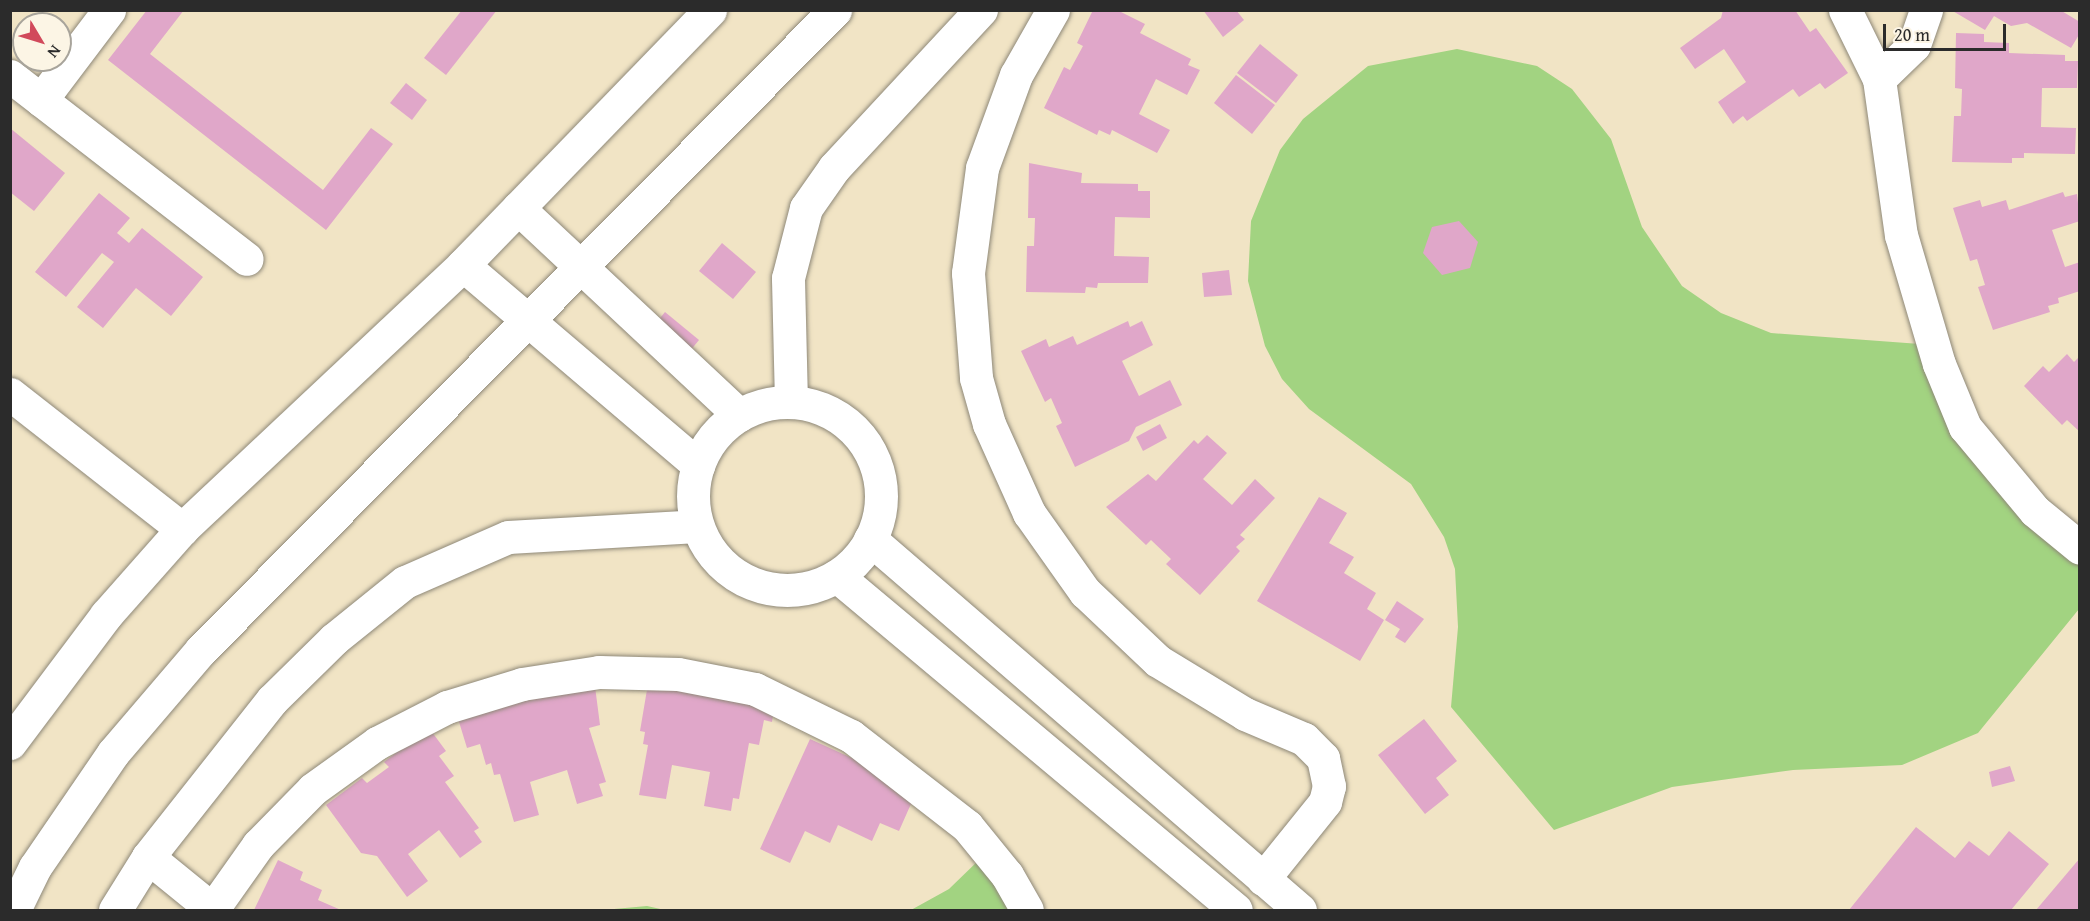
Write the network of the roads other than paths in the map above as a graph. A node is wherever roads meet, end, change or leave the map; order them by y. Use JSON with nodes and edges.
{"nodes":[{"id":1,"x":109,"y":10,"type":"edge"},
{"id":2,"x":710,"y":10,"type":"edge"},
{"id":3,"x":835,"y":10,"type":"edge"},
{"id":4,"x":981,"y":10,"type":"edge"},
{"id":5,"x":1053,"y":10,"type":"edge"},
{"id":6,"x":1845,"y":10,"type":"edge"},
{"id":7,"x":1926,"y":10,"type":"edge"},
{"id":8,"x":10,"y":76,"type":"edge"},
{"id":9,"x":1879,"y":79,"type":"junction"},
{"id":10,"x":41,"y":99,"type":"junction"},
{"id":11,"x":518,"y":208,"type":"junction"},
{"id":12,"x":247,"y":259,"type":"dead end"},
{"id":13,"x":463,"y":265,"type":"junction"},
{"id":14,"x":582,"y":268,"type":"junction"},
{"id":15,"x":531,"y":322,"type":"junction"},
{"id":16,"x":791,"y":402,"type":"junction"},
{"id":17,"x":15,"y":407,"type":"edge"},
{"id":18,"x":739,"y":415,"type":"junction"},
{"id":19,"x":698,"y":465,"type":"junction"},
{"id":20,"x":697,"y":526,"type":"junction"},
{"id":21,"x":182,"y":529,"type":"junction"},
{"id":22,"x":870,"y":539,"type":"junction"},
{"id":23,"x":2079,"y":548,"type":"edge"},
{"id":24,"x":837,"y":576,"type":"junction"},
{"id":25,"x":10,"y":743,"type":"edge"},
{"id":26,"x":148,"y":857,"type":"junction"},
{"id":27,"x":1263,"y":879,"type":"junction"},
{"id":28,"x":14,"y":910,"type":"edge"},
{"id":29,"x":116,"y":910,"type":"edge"},
{"id":30,"x":212,"y":910,"type":"edge"},
{"id":31,"x":1027,"y":910,"type":"edge"},
{"id":32,"x":1236,"y":910,"type":"edge"},
{"id":33,"x":1300,"y":910,"type":"edge"}],
"edges":[{"from":1,"to":10,"type":"street"},
{"from":2,"to":11,"type":"street"},
{"from":3,"to":14,"type":"street"},
{"from":4,"to":16,"type":"street"},
{"from":5,"to":27,"type":"street"},
{"from":6,"to":9,"type":"street"},
{"from":7,"to":9,"type":"street"},
{"from":8,"to":10,"type":"street"},
{"from":9,"to":23,"type":"street"},
{"from":10,"to":12,"type":"street"},
{"from":11,"to":13,"type":"street"},
{"from":11,"to":14,"type":"street"},
{"from":13,"to":15,"type":"street"},
{"from":13,"to":21,"type":"street"},
{"from":14,"to":15,"type":"street"},
{"from":14,"to":18,"type":"street"},
{"from":15,"to":19,"type":"street"},
{"from":15,"to":28,"type":"street"},
{"from":16,"to":18,"type":"street"},
{"from":16,"to":22,"type":"street"},
{"from":17,"to":21,"type":"street"},
{"from":18,"to":19,"type":"street"},
{"from":19,"to":20,"type":"street"},
{"from":20,"to":24,"type":"street"},
{"from":20,"to":26,"type":"street"},
{"from":21,"to":25,"type":"street"},
{"from":22,"to":24,"type":"street"},
{"from":22,"to":27,"type":"street"},
{"from":24,"to":32,"type":"street"},
{"from":26,"to":29,"type":"street"},
{"from":26,"to":30,"type":"street"},
{"from":27,"to":33,"type":"street"},
{"from":30,"to":31,"type":"street"}]}
